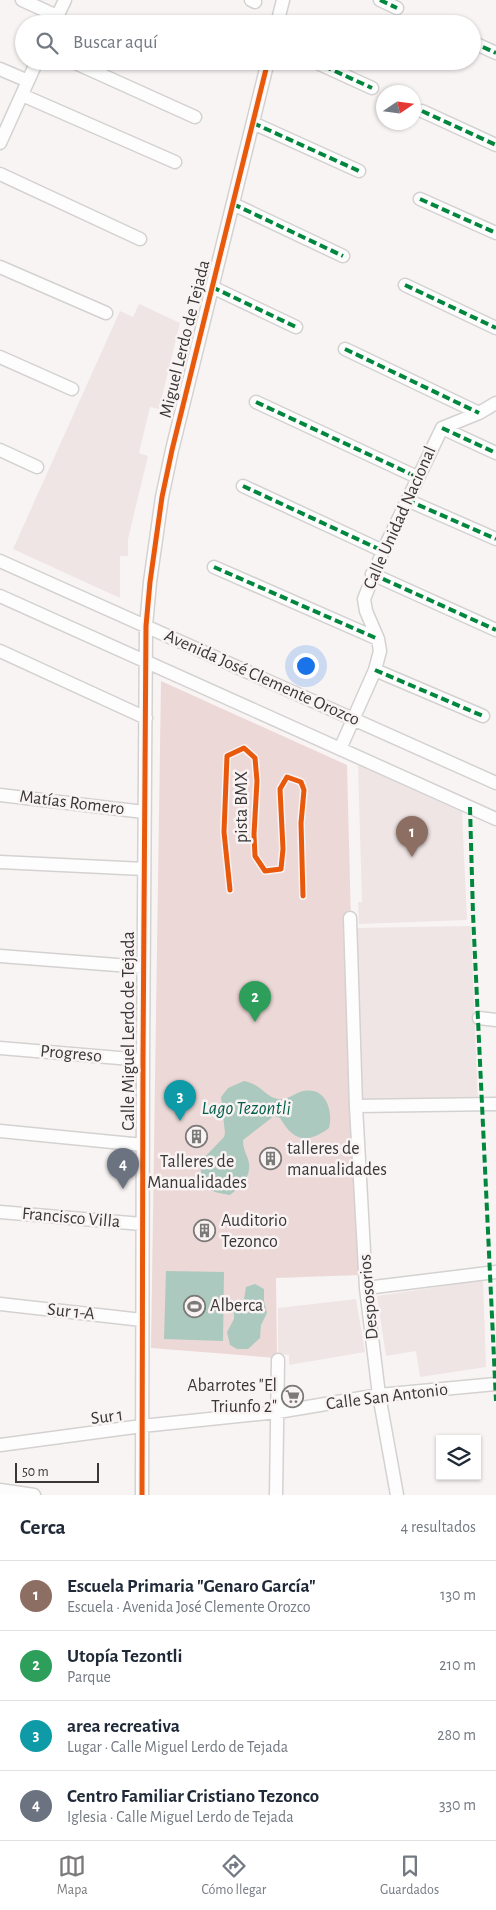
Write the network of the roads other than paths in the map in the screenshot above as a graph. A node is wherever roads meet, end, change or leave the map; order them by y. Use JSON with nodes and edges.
{"nodes":[{"id":1,"x":22,"y":0,"type":"edge"},
{"id":2,"x":65,"y":0,"type":"edge"},
{"id":3,"x":283,"y":0,"type":"edge"},
{"id":4,"x":380,"y":0,"type":"edge"},
{"id":5,"x":397,"y":8,"type":"dead end"},
{"id":6,"x":48,"y":15,"type":"edge"},
{"id":7,"x":58,"y":15,"type":"edge"},
{"id":8,"x":279,"y":15,"type":"edge"},
{"id":9,"x":481,"y":46,"type":"edge"},
{"id":10,"x":496,"y":53,"type":"edge"},
{"id":11,"x":0,"y":69,"type":"edge"},
{"id":12,"x":33,"y":70,"type":"edge"},
{"id":13,"x":91,"y":70,"type":"edge"},
{"id":14,"x":266,"y":70,"type":"edge"},
{"id":15,"x":333,"y":70,"type":"edge"},
{"id":16,"x":28,"y":81,"type":"junction"},
{"id":17,"x":372,"y":88,"type":"dead end"},
{"id":18,"x":22,"y":95,"type":"junction"},
{"id":19,"x":422,"y":112,"type":"dead end"},
{"id":20,"x":195,"y":117,"type":"dead end"},
{"id":21,"x":253,"y":123,"type":"junction"},
{"id":22,"x":0,"y":143,"type":"edge"},
{"id":23,"x":496,"y":145,"type":"edge"},
{"id":24,"x":175,"y":162,"type":"dead end"},
{"id":25,"x":359,"y":171,"type":"dead end"},
{"id":26,"x":0,"y":174,"type":"edge"},
{"id":27,"x":420,"y":199,"type":"dead end"},
{"id":28,"x":233,"y":204,"type":"junction"},
{"id":29,"x":496,"y":233,"type":"edge"},
{"id":30,"x":140,"y":239,"type":"dead end"},
{"id":31,"x":344,"y":256,"type":"dead end"},
{"id":32,"x":0,"y":266,"type":"edge"},
{"id":33,"x":405,"y":285,"type":"dead end"},
{"id":34,"x":212,"y":287,"type":"junction"},
{"id":35,"x":106,"y":314,"type":"dead end"},
{"id":36,"x":296,"y":326,"type":"dead end"},
{"id":37,"x":496,"y":328,"type":"edge"},
{"id":38,"x":345,"y":349,"type":"dead end"},
{"id":39,"x":0,"y":357,"type":"edge"},
{"id":40,"x":72,"y":389,"type":"dead end"},
{"id":41,"x":256,"y":402,"type":"dead end"},
{"id":42,"x":496,"y":403,"type":"edge"},
{"id":43,"x":479,"y":413,"type":"junction"},
{"id":44,"x":442,"y":428,"type":"junction"},
{"id":45,"x":0,"y":450,"type":"edge"},
{"id":46,"x":496,"y":453,"type":"edge"},
{"id":47,"x":37,"y":467,"type":"dead end"},
{"id":48,"x":417,"y":477,"type":"junction"},
{"id":49,"x":243,"y":486,"type":"dead end"},
{"id":50,"x":407,"y":500,"type":"junction"},
{"id":51,"x":496,"y":539,"type":"edge"},
{"id":52,"x":383,"y":551,"type":"junction"},
{"id":53,"x":0,"y":561,"type":"edge"},
{"id":54,"x":214,"y":567,"type":"dead end"},
{"id":55,"x":372,"y":574,"type":"junction"},
{"id":56,"x":0,"y":596,"type":"edge"},
{"id":57,"x":146,"y":626,"type":"junction"},
{"id":58,"x":496,"y":630,"type":"edge"},
{"id":59,"x":378,"y":639,"type":"junction"},
{"id":60,"x":0,"y":651,"type":"edge"},
{"id":61,"x":147,"y":662,"type":"junction"},
{"id":62,"x":375,"y":670,"type":"junction"},
{"id":63,"x":483,"y":716,"type":"dead end"},
{"id":64,"x":146,"y":718,"type":"junction"},
{"id":65,"x":353,"y":719,"type":"junction"},
{"id":66,"x":340,"y":749,"type":"junction"},
{"id":67,"x":496,"y":783,"type":"edge"},
{"id":68,"x":0,"y":795,"type":"edge"},
{"id":69,"x":144,"y":812,"type":"junction"},
{"id":70,"x":496,"y":819,"type":"edge"},
{"id":71,"x":0,"y":862,"type":"edge"},
{"id":72,"x":144,"y":869,"type":"junction"},
{"id":73,"x":350,"y":918,"type":"dead end"},
{"id":74,"x":0,"y":956,"type":"edge"},
{"id":75,"x":143,"y":967,"type":"junction"},
{"id":76,"x":479,"y":1018,"type":"dead end"},
{"id":77,"x":496,"y":1020,"type":"edge"},
{"id":78,"x":0,"y":1048,"type":"edge"},
{"id":79,"x":143,"y":1060,"type":"junction"},
{"id":80,"x":356,"y":1101,"type":"junction"},
{"id":81,"x":496,"y":1104,"type":"edge"},
{"id":82,"x":0,"y":1131,"type":"edge"},
{"id":83,"x":143,"y":1144,"type":"junction"},
{"id":84,"x":0,"y":1212,"type":"edge"},
{"id":85,"x":142,"y":1224,"type":"junction"},
{"id":86,"x":496,"y":1272,"type":"edge"},
{"id":87,"x":366,"y":1288,"type":"junction"},
{"id":88,"x":0,"y":1304,"type":"edge"},
{"id":89,"x":142,"y":1320,"type":"junction"},
{"id":90,"x":278,"y":1360,"type":"dead end"},
{"id":91,"x":496,"y":1384,"type":"edge"},
{"id":92,"x":379,"y":1396,"type":"junction"},
{"id":93,"x":278,"y":1412,"type":"junction"},
{"id":94,"x":142,"y":1426,"type":"junction"},
{"id":95,"x":0,"y":1445,"type":"edge"},
{"id":96,"x":0,"y":1490,"type":"edge"},
{"id":97,"x":34,"y":1495,"type":"edge"},
{"id":98,"x":142,"y":1495,"type":"edge"},
{"id":99,"x":276,"y":1495,"type":"edge"},
{"id":100,"x":397,"y":1495,"type":"edge"}],
"edges":[{"from":1,"to":6,"type":"street"},
{"from":2,"to":7,"type":"street"},
{"from":3,"to":8,"type":"street"},
{"from":4,"to":5,"type":"street"},
{"from":9,"to":10,"type":"street"},
{"from":11,"to":16,"type":"street"},
{"from":12,"to":16,"type":"street"},
{"from":13,"to":20,"type":"street"},
{"from":14,"to":21,"type":"street","name":"Miguel Lerdo de Tejada"},
{"from":15,"to":17,"type":"street"},
{"from":16,"to":18,"type":"street"},
{"from":18,"to":22,"type":"street"},
{"from":18,"to":24,"type":"street"},
{"from":19,"to":23,"type":"street"},
{"from":21,"to":25,"type":"street"},
{"from":21,"to":28,"type":"street","name":"Miguel Lerdo de Tejada"},
{"from":26,"to":30,"type":"street"},
{"from":27,"to":29,"type":"street"},
{"from":28,"to":31,"type":"street"},
{"from":28,"to":34,"type":"street","name":"Miguel Lerdo de Tejada"},
{"from":32,"to":35,"type":"street"},
{"from":33,"to":37,"type":"street"},
{"from":34,"to":36,"type":"street"},
{"from":34,"to":57,"type":"street","name":"Miguel Lerdo de Tejada"},
{"from":38,"to":43,"type":"street"},
{"from":39,"to":40,"type":"street"},
{"from":41,"to":48,"type":"street"},
{"from":42,"to":43,"type":"street","name":"Calle Unidad Nacional"},
{"from":43,"to":44,"type":"street","name":"Calle Unidad Nacional"},
{"from":44,"to":46,"type":"street"},
{"from":44,"to":48,"type":"street","name":"Calle Unidad Nacional"},
{"from":45,"to":47,"type":"street"},
{"from":48,"to":50,"type":"street","name":"Calle Unidad Nacional"},
{"from":49,"to":52,"type":"street"},
{"from":50,"to":51,"type":"street"},
{"from":50,"to":52,"type":"street","name":"Calle Unidad Nacional"},
{"from":52,"to":55,"type":"street","name":"Calle Unidad Nacional"},
{"from":53,"to":57,"type":"street","name":"Avenida José Clemente Orozco"},
{"from":54,"to":59,"type":"street"},
{"from":55,"to":58,"type":"street"},
{"from":55,"to":59,"type":"street","name":"Calle Unidad Nacional"},
{"from":56,"to":61,"type":"street","name":"Avenida José Clemente Orozco"},
{"from":57,"to":61,"type":"street","name":"Calle Miguel Lerdo de Tejada"},
{"from":57,"to":65,"type":"street","name":"Avenida José Clemente Orozco"},
{"from":59,"to":62,"type":"street","name":"Calle Unidad Nacional"},
{"from":60,"to":64,"type":"street"},
{"from":61,"to":64,"type":"street","name":"Calle Miguel Lerdo de Tejada"},
{"from":61,"to":66,"type":"street","name":"Avenida José Clemente Orozco"},
{"from":62,"to":63,"type":"street"},
{"from":62,"to":65,"type":"street","name":"Calle Unidad Nacional"},
{"from":64,"to":69,"type":"street","name":"Calle Miguel Lerdo de Tejada"},
{"from":65,"to":66,"type":"street","name":"Calle Unidad Nacional"},
{"from":65,"to":67,"type":"street","name":"Avenida José Clemente Orozco"},
{"from":66,"to":70,"type":"street","name":"Avenida José Clemente Orozco"},
{"from":68,"to":69,"type":"street","name":"Matías Romero"},
{"from":69,"to":72,"type":"street","name":"Calle Miguel Lerdo de Tejada"},
{"from":71,"to":72,"type":"street"},
{"from":72,"to":75,"type":"street","name":"Calle Miguel Lerdo de Tejada"},
{"from":73,"to":80,"type":"street","name":"Desposorios"},
{"from":74,"to":75,"type":"street"},
{"from":75,"to":79,"type":"street","name":"Calle Miguel Lerdo de Tejada"},
{"from":76,"to":77,"type":"street"},
{"from":78,"to":79,"type":"street","name":"Progreso"},
{"from":79,"to":83,"type":"street","name":"Calle Miguel Lerdo de Tejada"},
{"from":80,"to":81,"type":"street"},
{"from":80,"to":87,"type":"street","name":"Desposorios"},
{"from":82,"to":83,"type":"street"},
{"from":83,"to":85,"type":"street","name":"Calle Miguel Lerdo de Tejada"},
{"from":84,"to":85,"type":"street","name":"Francisco Villa"},
{"from":85,"to":89,"type":"street","name":"Calle Miguel Lerdo de Tejada"},
{"from":86,"to":87,"type":"street"},
{"from":87,"to":92,"type":"street","name":"Desposorios"},
{"from":88,"to":89,"type":"street","name":"Sur 1-A"},
{"from":89,"to":94,"type":"street","name":"Calle Miguel Lerdo de Tejada"},
{"from":90,"to":93,"type":"street"},
{"from":91,"to":92,"type":"street","name":"Calle San Antonio"},
{"from":92,"to":93,"type":"street","name":"Calle San Antonio"},
{"from":92,"to":100,"type":"street","name":"Desposorios"},
{"from":93,"to":94,"type":"street","name":"Sur 1"},
{"from":93,"to":99,"type":"street"},
{"from":94,"to":95,"type":"street","name":"Sur 1"},
{"from":94,"to":98,"type":"street","name":"Calle Miguel Lerdo de Tejada"},
{"from":96,"to":97,"type":"street"}]}
